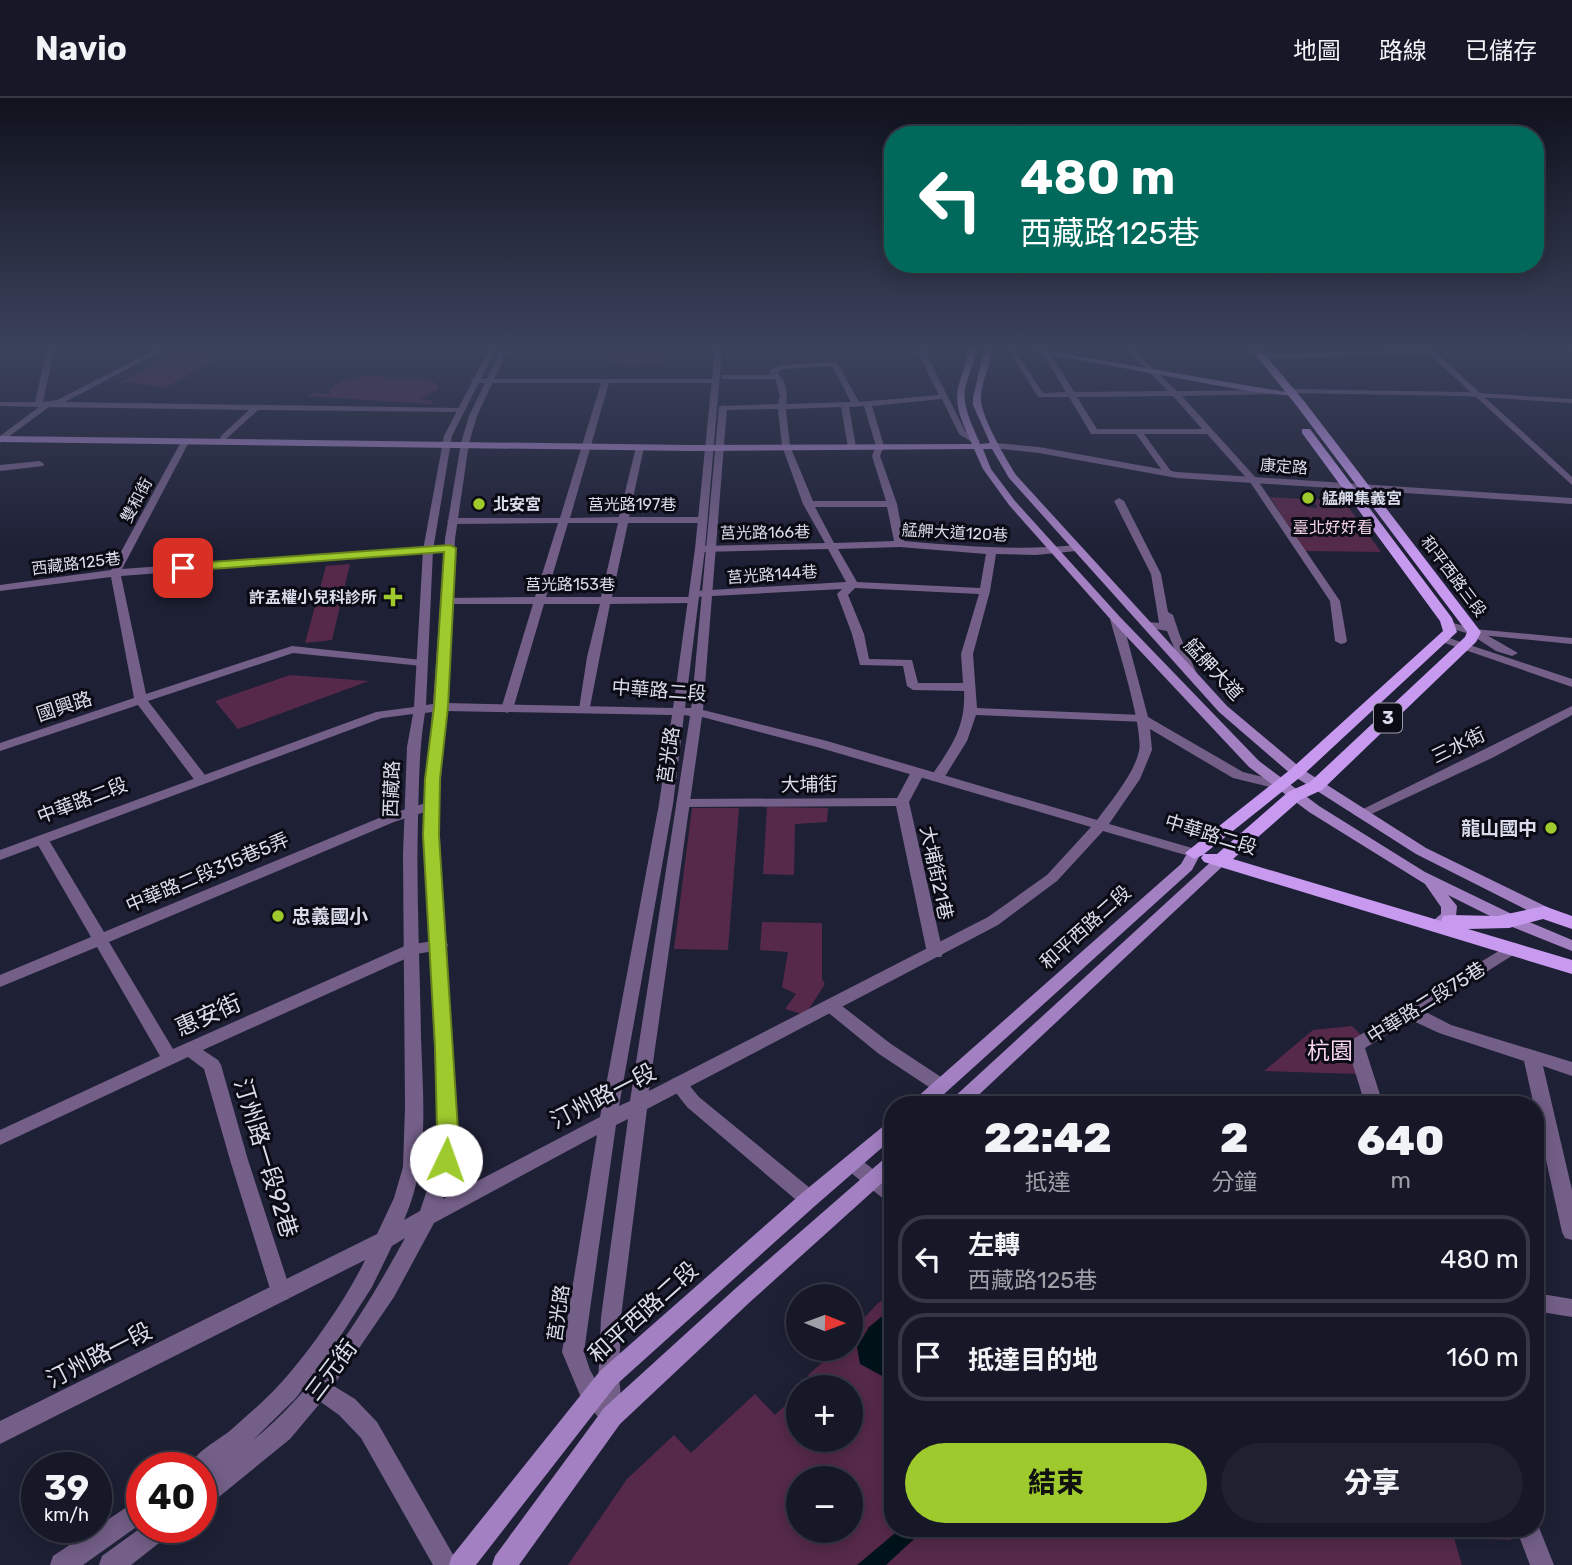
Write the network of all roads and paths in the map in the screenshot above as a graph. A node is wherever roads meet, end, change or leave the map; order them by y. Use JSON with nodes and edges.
{"nodes":[{"id":1,"x":29,"y":417,"type":"edge"},
{"id":2,"x":245,"y":417,"type":"edge"},
{"id":3,"x":458,"y":417,"type":"edge"},
{"id":4,"x":475,"y":417,"type":"edge"},
{"id":5,"x":594,"y":417,"type":"edge"},
{"id":6,"x":718,"y":417,"type":"edge"},
{"id":7,"x":721,"y":417,"type":"edge"},
{"id":8,"x":784,"y":417,"type":"edge"},
{"id":9,"x":847,"y":417,"type":"edge"},
{"id":10,"x":871,"y":417,"type":"edge"},
{"id":11,"x":955,"y":417,"type":"edge"},
{"id":12,"x":965,"y":417,"type":"edge"},
{"id":13,"x":984,"y":417,"type":"edge"},
{"id":14,"x":1086,"y":417,"type":"edge"},
{"id":15,"x":1197,"y":417,"type":"edge"},
{"id":16,"x":1295,"y":417,"type":"edge"},
{"id":17,"x":1311,"y":417,"type":"edge"},
{"id":18,"x":1503,"y":417,"type":"edge"},
{"id":19,"x":1138,"y":431,"type":"junction"},
{"id":20,"x":1209,"y":431,"type":"junction"},
{"id":21,"x":2,"y":437,"type":"edge"},
{"id":22,"x":224,"y":438,"type":"junction"},
{"id":23,"x":185,"y":442,"type":"junction"},
{"id":24,"x":446,"y":442,"type":"junction"},
{"id":25,"x":465,"y":443,"type":"junction"},
{"id":26,"x":586,"y":444,"type":"junction"},
{"id":27,"x":976,"y":444,"type":"junction"},
{"id":28,"x":786,"y":446,"type":"junction"},
{"id":29,"x":880,"y":446,"type":"junction"},
{"id":30,"x":995,"y":446,"type":"junction"},
{"id":31,"x":640,"y":447,"type":"junction"},
{"id":32,"x":716,"y":447,"type":"junction"},
{"id":33,"x":852,"y":447,"type":"junction"},
{"id":34,"x":40,"y":464,"type":"dead end"},
{"id":35,"x":0,"y":468,"type":"edge"},
{"id":36,"x":1169,"y":474,"type":"junction"},
{"id":37,"x":1253,"y":480,"type":"junction"},
{"id":38,"x":1572,"y":482,"type":"edge"},
{"id":39,"x":1346,"y":486,"type":"junction"},
{"id":40,"x":1363,"y":487,"type":"junction"},
{"id":41,"x":1119,"y":501,"type":"dead end"},
{"id":42,"x":1572,"y":501,"type":"edge"},
{"id":43,"x":808,"y":504,"type":"junction"},
{"id":44,"x":892,"y":504,"type":"junction"},
{"id":45,"x":562,"y":519,"type":"junction"},
{"id":46,"x":625,"y":519,"type":"junction"},
{"id":47,"x":703,"y":520,"type":"junction"},
{"id":48,"x":452,"y":521,"type":"junction"},
{"id":49,"x":900,"y":544,"type":"junction"},
{"id":50,"x":831,"y":547,"type":"junction"},
{"id":51,"x":450,"y":548,"type":"junction"},
{"id":52,"x":1076,"y":548,"type":"junction"},
{"id":53,"x":706,"y":549,"type":"junction"},
{"id":54,"x":428,"y":550,"type":"junction"},
{"id":55,"x":1055,"y":550,"type":"junction"},
{"id":56,"x":991,"y":551,"type":"junction"},
{"id":57,"x":115,"y":573,"type":"junction"},
{"id":58,"x":853,"y":585,"type":"junction"},
{"id":59,"x":0,"y":589,"type":"edge"},
{"id":60,"x":985,"y":591,"type":"junction"},
{"id":61,"x":708,"y":594,"type":"junction"},
{"id":62,"x":693,"y":597,"type":"junction"},
{"id":63,"x":540,"y":600,"type":"junction"},
{"id":64,"x":607,"y":600,"type":"junction"},
{"id":65,"x":447,"y":601,"type":"junction"},
{"id":66,"x":1162,"y":605,"type":"junction"},
{"id":67,"x":1116,"y":618,"type":"junction"},
{"id":68,"x":1149,"y":625,"type":"junction"},
{"id":69,"x":1447,"y":632,"type":"junction"},
{"id":70,"x":1474,"y":632,"type":"junction"},
{"id":71,"x":1342,"y":641,"type":"dead end"},
{"id":72,"x":1572,"y":641,"type":"edge"},
{"id":73,"x":1464,"y":646,"type":"junction"},
{"id":74,"x":422,"y":663,"type":"junction"},
{"id":75,"x":1572,"y":674,"type":"edge"},
{"id":76,"x":1191,"y":675,"type":"junction"},
{"id":77,"x":1572,"y":683,"type":"edge"},
{"id":78,"x":968,"y":687,"type":"junction"},
{"id":79,"x":141,"y":701,"type":"junction"},
{"id":80,"x":441,"y":707,"type":"junction"},
{"id":81,"x":421,"y":709,"type":"junction"},
{"id":82,"x":507,"y":709,"type":"junction"},
{"id":83,"x":585,"y":709,"type":"junction"},
{"id":84,"x":1572,"y":710,"type":"edge"},
{"id":85,"x":688,"y":711,"type":"junction"},
{"id":86,"x":971,"y":711,"type":"junction"},
{"id":87,"x":1142,"y":719,"type":"junction"},
{"id":88,"x":0,"y":747,"type":"edge"},
{"id":89,"x":918,"y":772,"type":"junction"},
{"id":90,"x":1297,"y":772,"type":"junction"},
{"id":91,"x":937,"y":778,"type":"junction"},
{"id":92,"x":201,"y":779,"type":"junction"},
{"id":93,"x":1278,"y":785,"type":"junction"},
{"id":94,"x":1315,"y":786,"type":"junction"},
{"id":95,"x":1294,"y":796,"type":"junction"},
{"id":96,"x":902,"y":802,"type":"junction"},
{"id":97,"x":682,"y":803,"type":"junction"},
{"id":98,"x":432,"y":805,"type":"junction"},
{"id":99,"x":411,"y":813,"type":"junction"},
{"id":100,"x":1360,"y":814,"type":"junction"},
{"id":101,"x":1101,"y":825,"type":"junction"},
{"id":102,"x":42,"y":840,"type":"junction"},
{"id":103,"x":1194,"y":853,"type":"junction"},
{"id":104,"x":0,"y":855,"type":"edge"},
{"id":105,"x":1220,"y":861,"type":"junction"},
{"id":106,"x":1420,"y":875,"type":"junction"},
{"id":107,"x":1544,"y":912,"type":"junction"},
{"id":108,"x":1397,"y":913,"type":"junction"},
{"id":109,"x":1442,"y":920,"type":"junction"},
{"id":110,"x":1515,"y":922,"type":"junction"},
{"id":111,"x":1572,"y":923,"type":"edge"},
{"id":112,"x":100,"y":939,"type":"junction"},
{"id":113,"x":440,"y":945,"type":"junction"},
{"id":114,"x":1572,"y":946,"type":"edge"},
{"id":115,"x":1512,"y":948,"type":"junction"},
{"id":116,"x":413,"y":949,"type":"junction"},
{"id":117,"x":935,"y":953,"type":"junction"},
{"id":118,"x":1572,"y":967,"type":"edge"},
{"id":119,"x":0,"y":981,"type":"edge"},
{"id":120,"x":831,"y":1006,"type":"junction"},
{"id":121,"x":1412,"y":1013,"type":"junction"},
{"id":122,"x":189,"y":1049,"type":"junction"},
{"id":123,"x":1532,"y":1056,"type":"junction"},
{"id":124,"x":169,"y":1057,"type":"junction"},
{"id":125,"x":1572,"y":1069,"type":"edge"},
{"id":126,"x":678,"y":1084,"type":"junction"},
{"id":127,"x":941,"y":1086,"type":"junction"},
{"id":128,"x":930,"y":1096,"type":"edge"},
{"id":129,"x":967,"y":1096,"type":"edge"},
{"id":130,"x":1372,"y":1096,"type":"edge"},
{"id":131,"x":1541,"y":1096,"type":"edge"},
{"id":132,"x":638,"y":1106,"type":"junction"},
{"id":133,"x":1544,"y":1109,"type":"edge"},
{"id":134,"x":608,"y":1120,"type":"junction"},
{"id":135,"x":884,"y":1136,"type":"edge"},
{"id":136,"x":0,"y":1138,"type":"edge"},
{"id":137,"x":853,"y":1164,"type":"junction"},
{"id":138,"x":884,"y":1169,"type":"edge"},
{"id":139,"x":872,"y":1179,"type":"junction"},
{"id":140,"x":884,"y":1188,"type":"edge"},
{"id":141,"x":809,"y":1199,"type":"junction"},
{"id":142,"x":428,"y":1215,"type":"junction"},
{"id":143,"x":1572,"y":1232,"type":"edge"},
{"id":144,"x":385,"y":1239,"type":"junction"},
{"id":145,"x":281,"y":1292,"type":"junction"},
{"id":146,"x":1544,"y":1303,"type":"edge"},
{"id":147,"x":1572,"y":1308,"type":"edge"},
{"id":148,"x":608,"y":1378,"type":"junction"},
{"id":149,"x":318,"y":1388,"type":"junction"},
{"id":150,"x":591,"y":1397,"type":"junction"},
{"id":151,"x":612,"y":1416,"type":"junction"},
{"id":152,"x":0,"y":1433,"type":"edge"},
{"id":153,"x":217,"y":1455,"type":"edge"},
{"id":154,"x":217,"y":1484,"type":"edge"},
{"id":155,"x":126,"y":1520,"type":"edge"},
{"id":156,"x":1531,"y":1537,"type":"edge"},
{"id":157,"x":140,"y":1543,"type":"edge"},
{"id":158,"x":62,"y":1565,"type":"edge"},
{"id":159,"x":111,"y":1565,"type":"edge"},
{"id":160,"x":447,"y":1565,"type":"edge"},
{"id":161,"x":461,"y":1565,"type":"edge"},
{"id":162,"x":504,"y":1565,"type":"edge"},
{"id":163,"x":1542,"y":1565,"type":"edge"}],
"edges":[{"from":1,"to":21,"type":"street"},
{"from":2,"to":22,"type":"street"},
{"from":3,"to":24,"type":"street","name":"西藏路"},
{"from":4,"to":25,"type":"street"},
{"from":5,"to":26,"type":"street"},
{"from":6,"to":32,"type":"street","name":"莒光路"},
{"from":7,"to":32,"type":"street","name":"莒光路"},
{"from":8,"to":28,"type":"street"},
{"from":9,"to":33,"type":"street"},
{"from":10,"to":29,"type":"street"},
{"from":11,"to":27,"type":"street","name":"艋舺大道"},
{"from":12,"to":27,"type":"main road","name":"艋舺大道"},
{"from":13,"to":30,"type":"main road","name":"艋舺大道"},
{"from":14,"to":19,"type":"street"},
{"from":15,"to":20,"type":"street"},
{"from":16,"to":39,"type":"main road","name":"和平西路三段"},
{"from":17,"to":40,"type":"main road","name":"和平西路三段"},
{"from":18,"to":38,"type":"street"},
{"from":19,"to":20,"type":"street"},
{"from":19,"to":36,"type":"street"},
{"from":20,"to":37,"type":"street"},
{"from":21,"to":22,"type":"main road"},
{"from":21,"to":23,"type":"main road"},
{"from":22,"to":24,"type":"main road"},
{"from":23,"to":24,"type":"main road"},
{"from":23,"to":57,"type":"street","name":"雙和街"},
{"from":24,"to":25,"type":"main road"},
{"from":24,"to":54,"type":"street","name":"西藏路"},
{"from":25,"to":26,"type":"main road"},
{"from":25,"to":48,"type":"street"},
{"from":26,"to":31,"type":"main road"},
{"from":26,"to":32,"type":"main road"},
{"from":26,"to":45,"type":"street"},
{"from":27,"to":29,"type":"main road"},
{"from":27,"to":30,"type":"main road"},
{"from":27,"to":55,"type":"main road","name":"艋舺大道"},
{"from":28,"to":32,"type":"main road"},
{"from":28,"to":33,"type":"main road"},
{"from":28,"to":43,"type":"street"},
{"from":29,"to":33,"type":"main road"},
{"from":29,"to":44,"type":"street"},
{"from":30,"to":36,"type":"street","name":"康定路"},
{"from":30,"to":52,"type":"main road","name":"艋舺大道"},
{"from":31,"to":32,"type":"main road"},
{"from":31,"to":46,"type":"street"},
{"from":32,"to":47,"type":"street","name":"莒光路"},
{"from":32,"to":53,"type":"street","name":"莒光路"},
{"from":34,"to":35,"type":"street"},
{"from":36,"to":37,"type":"street","name":"康定路"},
{"from":37,"to":39,"type":"street","name":"康定路"},
{"from":37,"to":71,"type":"street"},
{"from":39,"to":40,"type":"street","name":"康定路"},
{"from":39,"to":69,"type":"main road","name":"和平西路三段"},
{"from":40,"to":42,"type":"street","name":"康定路"},
{"from":40,"to":70,"type":"main road","name":"和平西路三段"},
{"from":41,"to":66,"type":"street"},
{"from":43,"to":44,"type":"street"},
{"from":43,"to":50,"type":"street"},
{"from":44,"to":49,"type":"street"},
{"from":45,"to":46,"type":"street","name":"莒光路197巷"},
{"from":45,"to":48,"type":"street","name":"莒光路197巷"},
{"from":45,"to":63,"type":"street"},
{"from":46,"to":47,"type":"street","name":"莒光路197巷"},
{"from":46,"to":64,"type":"street"},
{"from":47,"to":53,"type":"street","name":"莒光路"},
{"from":48,"to":51,"type":"street"},
{"from":49,"to":50,"type":"street","name":"艋舺大道120巷"},
{"from":49,"to":56,"type":"street","name":"艋舺大道120巷"},
{"from":50,"to":53,"type":"street","name":"莒光路166巷"},
{"from":50,"to":58,"type":"street"},
{"from":51,"to":54,"type":"street","name":"西藏路125巷"},
{"from":51,"to":65,"type":"street"},
{"from":52,"to":55,"type":"street","name":"艋舺大道120巷"},
{"from":52,"to":68,"type":"main road","name":"艋舺大道"},
{"from":53,"to":61,"type":"street","name":"莒光路"},
{"from":53,"to":62,"type":"street","name":"莒光路"},
{"from":54,"to":57,"type":"street","name":"西藏路125巷"},
{"from":54,"to":74,"type":"street","name":"西藏路"},
{"from":55,"to":56,"type":"street","name":"艋舺大道120巷"},
{"from":55,"to":67,"type":"main road","name":"艋舺大道"},
{"from":56,"to":60,"type":"street"},
{"from":57,"to":59,"type":"street","name":"西藏路125巷"},
{"from":57,"to":79,"type":"street"},
{"from":58,"to":60,"type":"street","name":"莒光路144巷"},
{"from":58,"to":61,"type":"street","name":"莒光路144巷"},
{"from":58,"to":78,"type":"street"},
{"from":60,"to":78,"type":"street"},
{"from":61,"to":62,"type":"street","name":"莒光路144巷"},
{"from":61,"to":85,"type":"street","name":"莒光路"},
{"from":62,"to":64,"type":"street","name":"莒光路153巷"},
{"from":62,"to":85,"type":"street","name":"莒光路"},
{"from":63,"to":64,"type":"street","name":"莒光路153巷"},
{"from":63,"to":65,"type":"street","name":"莒光路153巷"},
{"from":63,"to":82,"type":"street"},
{"from":64,"to":83,"type":"street"},
{"from":65,"to":80,"type":"street"},
{"from":66,"to":68,"type":"street"},
{"from":66,"to":76,"type":"street"},
{"from":67,"to":87,"type":"street","name":"汀州路一段"},
{"from":67,"to":93,"type":"main road","name":"艋舺大道"},
{"from":68,"to":76,"type":"main road","name":"艋舺大道"},
{"from":69,"to":70,"type":"street"},
{"from":69,"to":73,"type":"street"},
{"from":69,"to":90,"type":"main road","number":"3"},
{"from":70,"to":72,"type":"street"},
{"from":70,"to":73,"type":"main road","name":"和平西路三段","number":"3"},
{"from":70,"to":75,"type":"street"},
{"from":73,"to":77,"type":"street"},
{"from":73,"to":94,"type":"main road","name":"和平西路三段","number":"3"},
{"from":74,"to":79,"type":"street","name":"國興路"},
{"from":74,"to":81,"type":"street","name":"西藏路"},
{"from":76,"to":90,"type":"main road","name":"艋舺大道"},
{"from":78,"to":86,"type":"street"},
{"from":79,"to":88,"type":"street","name":"國興路"},
{"from":79,"to":92,"type":"street"},
{"from":80,"to":81,"type":"street","name":"中華路二段"},
{"from":80,"to":82,"type":"street","name":"中華路二段"},
{"from":80,"to":98,"type":"street"},
{"from":81,"to":92,"type":"street","name":"中華路二段"},
{"from":81,"to":99,"type":"street","name":"西藏路"},
{"from":82,"to":83,"type":"street","name":"中華路二段"},
{"from":83,"to":85,"type":"street","name":"中華路二段"},
{"from":84,"to":100,"type":"street","name":"三水街"},
{"from":85,"to":89,"type":"street","name":"中華路二段"},
{"from":85,"to":97,"type":"street","name":"莒光路"},
{"from":85,"to":134,"type":"street","name":"莒光路"},
{"from":86,"to":87,"type":"street"},
{"from":86,"to":91,"type":"street"},
{"from":87,"to":93,"type":"street"},
{"from":87,"to":101,"type":"street","name":"汀州路一段"},
{"from":89,"to":91,"type":"street","name":"中華路二段"},
{"from":89,"to":96,"type":"street"},
{"from":90,"to":93,"type":"main road","number":"3"},
{"from":90,"to":94,"type":"main road","name":"艋舺大道"},
{"from":91,"to":101,"type":"street","name":"中華路二段"},
{"from":92,"to":102,"type":"street","name":"中華路二段"},
{"from":93,"to":95,"type":"main road","name":"艋舺大道"},
{"from":93,"to":103,"type":"main road","name":"和平西路二段","number":"3"},
{"from":94,"to":95,"type":"main road","name":"和平西路三段","number":"3"},
{"from":94,"to":100,"type":"main road","name":"艋舺大道"},
{"from":95,"to":105,"type":"main road","number":"3"},
{"from":95,"to":106,"type":"main road","name":"艋舺大道"},
{"from":96,"to":97,"type":"street","name":"大埔街"},
{"from":96,"to":117,"type":"street","name":"大埔街21巷"},
{"from":97,"to":132,"type":"street","name":"莒光路"},
{"from":98,"to":99,"type":"street","name":"中華路二段315巷5弄"},
{"from":98,"to":113,"type":"street"},
{"from":99,"to":112,"type":"street","name":"中華路二段315巷5弄"},
{"from":99,"to":116,"type":"street","name":"西藏路"},
{"from":100,"to":107,"type":"main road","name":"艋舺大道"},
{"from":101,"to":103,"type":"street","name":"中華路二段"},
{"from":101,"to":117,"type":"street","name":"汀州路一段"},
{"from":102,"to":104,"type":"street","name":"中華路二段"},
{"from":102,"to":112,"type":"street"},
{"from":103,"to":105,"type":"main road","name":"中華路二段"},
{"from":103,"to":127,"type":"main road","name":"和平西路二段"},
{"from":105,"to":108,"type":"main road","name":"中華路二段"},
{"from":105,"to":129,"type":"main road"},
{"from":106,"to":109,"type":"main road"},
{"from":106,"to":110,"type":"main road","name":"艋舺大道"},
{"from":107,"to":110,"type":"main road","name":"中華路二段"},
{"from":107,"to":111,"type":"main road"},
{"from":108,"to":109,"type":"main road","name":"中華路二段"},
{"from":108,"to":115,"type":"main road","name":"中華路二段"},
{"from":109,"to":110,"type":"main road","name":"中華路二段"},
{"from":110,"to":114,"type":"main road","name":"中華路二段"},
{"from":112,"to":119,"type":"street","name":"中華路二段315巷5弄"},
{"from":112,"to":124,"type":"street"},
{"from":113,"to":116,"type":"street","name":"惠安街"},
{"from":113,"to":142,"type":"street"},
{"from":115,"to":118,"type":"main road","name":"中華路二段"},
{"from":115,"to":121,"type":"street","name":"中華路二段75巷"},
{"from":116,"to":122,"type":"street","name":"惠安街"},
{"from":116,"to":144,"type":"street","name":"西藏路"},
{"from":117,"to":120,"type":"street","name":"汀州路一段"},
{"from":120,"to":126,"type":"street","name":"汀州路一段"},
{"from":120,"to":127,"type":"street"},
{"from":121,"to":123,"type":"street"},
{"from":121,"to":130,"type":"street","name":"中華路二段75巷"},
{"from":122,"to":124,"type":"street","name":"惠安街"},
{"from":122,"to":145,"type":"street","name":"汀州路一段92巷"},
{"from":123,"to":125,"type":"street"},
{"from":123,"to":131,"type":"street"},
{"from":124,"to":136,"type":"street","name":"惠安街"},
{"from":126,"to":132,"type":"street","name":"汀州路一段"},
{"from":126,"to":141,"type":"street"},
{"from":127,"to":128,"type":"main road","name":"和平西路二段"},
{"from":132,"to":134,"type":"street","name":"汀州路一段"},
{"from":132,"to":148,"type":"street","name":"莒光路"},
{"from":133,"to":143,"type":"street"},
{"from":134,"to":142,"type":"street","name":"汀州路一段"},
{"from":134,"to":150,"type":"street","name":"莒光路"},
{"from":135,"to":137,"type":"main road","name":"和平西路二段"},
{"from":137,"to":139,"type":"street"},
{"from":137,"to":141,"type":"main road","name":"和平西路二段"},
{"from":138,"to":139,"type":"main road"},
{"from":139,"to":140,"type":"street"},
{"from":139,"to":151,"type":"main road"},
{"from":141,"to":148,"type":"main road","name":"和平西路二段"},
{"from":142,"to":144,"type":"street","name":"汀州路一段"},
{"from":142,"to":149,"type":"street","name":"三元街"},
{"from":144,"to":145,"type":"street","name":"汀州路一段"},
{"from":144,"to":153,"type":"street","name":"三元街"},
{"from":145,"to":152,"type":"street","name":"汀州路一段"},
{"from":146,"to":147,"type":"street"},
{"from":148,"to":150,"type":"main road","name":"和平西路二段"},
{"from":148,"to":151,"type":"street","name":"莒光路"},
{"from":149,"to":154,"type":"street","name":"三元街"},
{"from":149,"to":160,"type":"street"},
{"from":150,"to":151,"type":"street","name":"莒光路"},
{"from":150,"to":161,"type":"main road","name":"和平西路二段"},
{"from":151,"to":162,"type":"main road"},
{"from":155,"to":158,"type":"street"},
{"from":156,"to":163,"type":"street"},
{"from":157,"to":159,"type":"street"}]}
